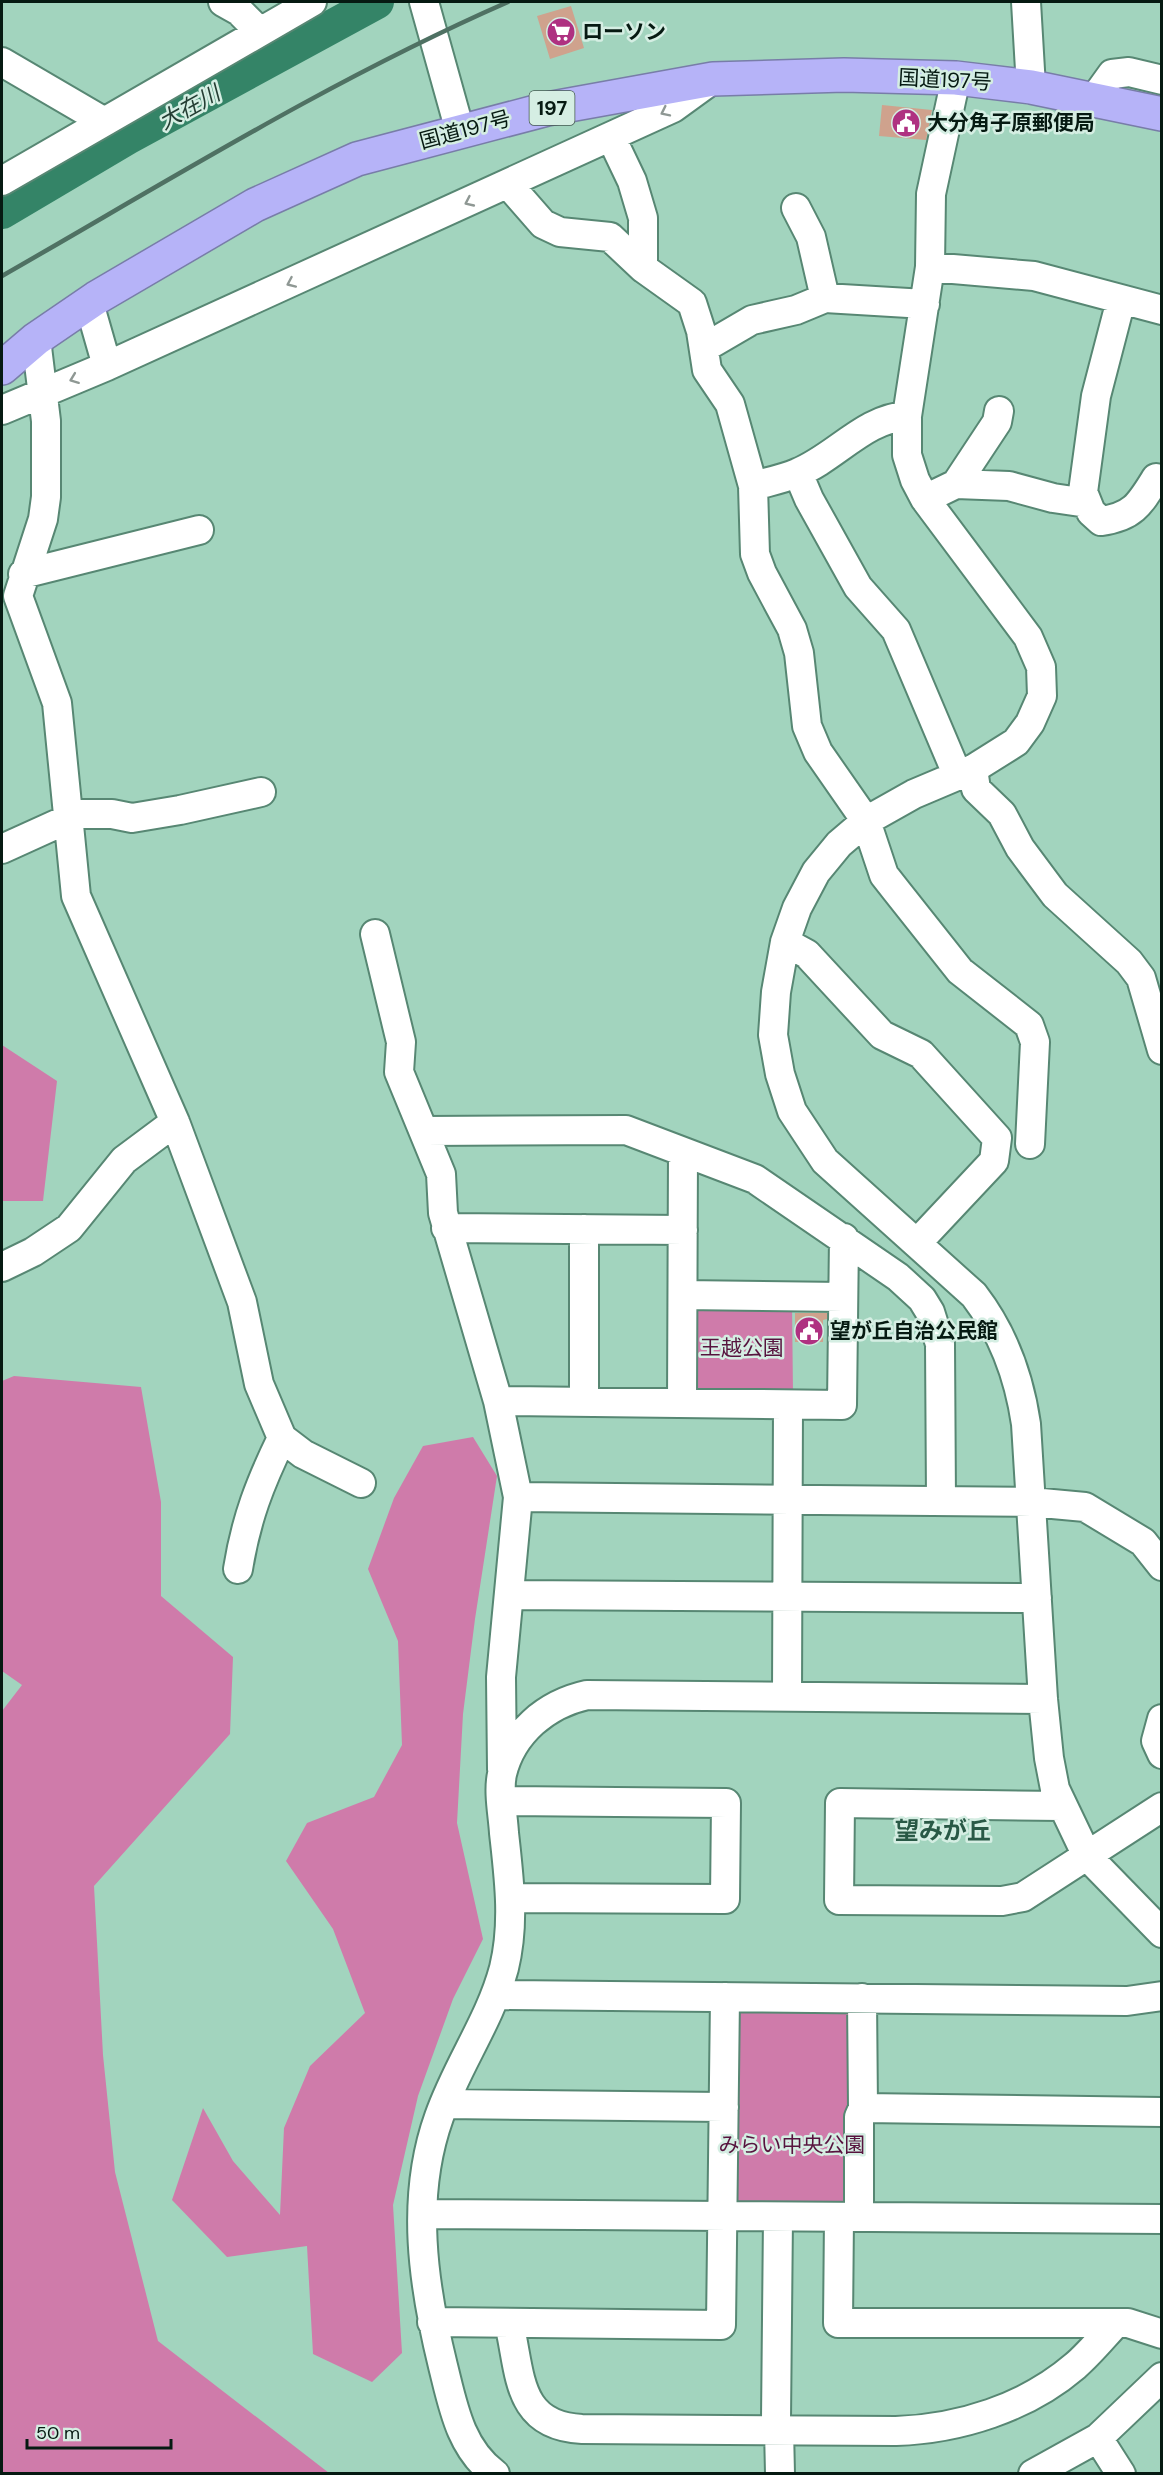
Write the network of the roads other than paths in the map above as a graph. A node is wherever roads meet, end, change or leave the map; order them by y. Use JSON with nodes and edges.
{"nodes":[{"id":1,"x":223,"y":2,"type":"edge"},
{"id":2,"x":312,"y":2,"type":"edge"},
{"id":3,"x":424,"y":2,"type":"edge"},
{"id":4,"x":1026,"y":2,"type":"edge"},
{"id":5,"x":259,"y":31,"type":"junction"},
{"id":6,"x":2,"y":62,"type":"edge"},
{"id":7,"x":956,"y":78,"type":"junction"},
{"id":8,"x":713,"y":79,"type":"junction"},
{"id":9,"x":1161,"y":80,"type":"edge"},
{"id":10,"x":1031,"y":87,"type":"junction"},
{"id":11,"x":1094,"y":99,"type":"junction"},
{"id":12,"x":1161,"y":114,"type":"edge"},
{"id":13,"x":104,"y":121,"type":"junction"},
{"id":14,"x":460,"y":131,"type":"junction"},
{"id":15,"x":611,"y":137,"type":"junction"},
{"id":16,"x":2,"y":181,"type":"edge"},
{"id":17,"x":508,"y":184,"type":"junction"},
{"id":18,"x":796,"y":208,"type":"dead end"},
{"id":19,"x":930,"y":267,"type":"junction"},
{"id":20,"x":643,"y":268,"type":"junction"},
{"id":21,"x":825,"y":298,"type":"junction"},
{"id":22,"x":1121,"y":300,"type":"junction"},
{"id":23,"x":89,"y":303,"type":"junction"},
{"id":24,"x":925,"y":304,"type":"junction"},
{"id":25,"x":1161,"y":310,"type":"edge"},
{"id":26,"x":36,"y":339,"type":"junction"},
{"id":27,"x":704,"y":348,"type":"junction"},
{"id":28,"x":107,"y":366,"type":"junction"},
{"id":29,"x":2,"y":368,"type":"edge"},
{"id":30,"x":43,"y":391,"type":"junction"},
{"id":31,"x":2,"y":410,"type":"edge"},
{"id":32,"x":999,"y":411,"type":"dead end"},
{"id":33,"x":907,"y":416,"type":"junction"},
{"id":34,"x":798,"y":473,"type":"junction"},
{"id":35,"x":1156,"y":478,"type":"dead end"},
{"id":36,"x":956,"y":484,"type":"junction"},
{"id":37,"x":753,"y":486,"type":"junction"},
{"id":38,"x":925,"y":499,"type":"junction"},
{"id":39,"x":1087,"y":503,"type":"junction"},
{"id":40,"x":199,"y":530,"type":"dead end"},
{"id":41,"x":14,"y":592,"type":"edge"},
{"id":42,"x":965,"y":772,"type":"junction"},
{"id":43,"x":261,"y":792,"type":"dead end"},
{"id":44,"x":68,"y":817,"type":"junction"},
{"id":45,"x":866,"y":821,"type":"junction"},
{"id":46,"x":2,"y":849,"type":"edge"},
{"id":47,"x":375,"y":934,"type":"dead end"},
{"id":48,"x":785,"y":942,"type":"junction"},
{"id":49,"x":1161,"y":1050,"type":"edge"},
{"id":50,"x":175,"y":1122,"type":"junction"},
{"id":51,"x":425,"y":1131,"type":"junction"},
{"id":52,"x":1030,"y":1144,"type":"dead end"},
{"id":53,"x":683,"y":1153,"type":"junction"},
{"id":54,"x":446,"y":1228,"type":"junction"},
{"id":55,"x":584,"y":1229,"type":"junction"},
{"id":56,"x":683,"y":1230,"type":"junction"},
{"id":57,"x":844,"y":1238,"type":"junction"},
{"id":58,"x":916,"y":1243,"type":"junction"},
{"id":59,"x":2,"y":1268,"type":"edge"},
{"id":60,"x":682,"y":1295,"type":"junction"},
{"id":61,"x":843,"y":1297,"type":"junction"},
{"id":62,"x":498,"y":1401,"type":"junction"},
{"id":63,"x":584,"y":1402,"type":"junction"},
{"id":64,"x":682,"y":1404,"type":"junction"},
{"id":65,"x":788,"y":1405,"type":"junction"},
{"id":66,"x":282,"y":1438,"type":"junction"},
{"id":67,"x":361,"y":1483,"type":"dead end"},
{"id":68,"x":518,"y":1497,"type":"junction"},
{"id":69,"x":788,"y":1499,"type":"junction"},
{"id":70,"x":941,"y":1501,"type":"junction"},
{"id":71,"x":1031,"y":1502,"type":"junction"},
{"id":72,"x":1161,"y":1566,"type":"edge"},
{"id":73,"x":238,"y":1569,"type":"dead end"},
{"id":74,"x":510,"y":1595,"type":"junction"},
{"id":75,"x":787,"y":1597,"type":"junction"},
{"id":76,"x":1037,"y":1598,"type":"junction"},
{"id":77,"x":787,"y":1696,"type":"junction"},
{"id":78,"x":1043,"y":1699,"type":"junction"},
{"id":79,"x":1161,"y":1719,"type":"edge"},
{"id":80,"x":1161,"y":1754,"type":"edge"},
{"id":81,"x":501,"y":1788,"type":"junction"},
{"id":82,"x":1061,"y":1806,"type":"junction"},
{"id":83,"x":1161,"y":1807,"type":"edge"},
{"id":84,"x":1087,"y":1856,"type":"junction"},
{"id":85,"x":511,"y":1898,"type":"junction"},
{"id":86,"x":1161,"y":1933,"type":"edge"},
{"id":87,"x":496,"y":1995,"type":"junction"},
{"id":88,"x":1161,"y":1996,"type":"edge"},
{"id":89,"x":725,"y":1997,"type":"junction"},
{"id":90,"x":862,"y":1998,"type":"junction"},
{"id":91,"x":444,"y":2104,"type":"junction"},
{"id":92,"x":724,"y":2107,"type":"junction"},
{"id":93,"x":863,"y":2108,"type":"junction"},
{"id":94,"x":1161,"y":2112,"type":"edge"},
{"id":95,"x":423,"y":2214,"type":"junction"},
{"id":96,"x":723,"y":2216,"type":"junction"},
{"id":97,"x":778,"y":2217,"type":"junction"},
{"id":98,"x":849,"y":2217,"type":"junction"},
{"id":99,"x":1161,"y":2219,"type":"edge"},
{"id":100,"x":432,"y":2322,"type":"junction"},
{"id":101,"x":509,"y":2323,"type":"junction"},
{"id":102,"x":1116,"y":2323,"type":"junction"},
{"id":103,"x":1161,"y":2334,"type":"edge"},
{"id":104,"x":1161,"y":2377,"type":"edge"},
{"id":105,"x":779,"y":2429,"type":"junction"},
{"id":106,"x":1098,"y":2438,"type":"junction"},
{"id":107,"x":464,"y":2439,"type":"junction"},
{"id":108,"x":477,"y":2474,"type":"edge"},
{"id":109,"x":495,"y":2474,"type":"edge"},
{"id":110,"x":780,"y":2474,"type":"edge"},
{"id":111,"x":1034,"y":2474,"type":"edge"},
{"id":112,"x":1121,"y":2474,"type":"edge"}],
"edges":[{"from":1,"to":5,"type":"street"},
{"from":2,"to":5,"type":"street"},
{"from":3,"to":14,"type":"street"},
{"from":4,"to":10,"type":"street"},
{"from":5,"to":13,"type":"street"},
{"from":6,"to":13,"type":"street"},
{"from":7,"to":8,"type":"highway","name":"国道197号","number":"197"},
{"from":7,"to":10,"type":"highway","name":"国道197号","number":"197"},
{"from":7,"to":19,"type":"street"},
{"from":8,"to":14,"type":"highway","name":"国道197号","number":"197"},
{"from":8,"to":15,"type":"street","one_way":true},
{"from":9,"to":11,"type":"street"},
{"from":10,"to":11,"type":"highway","name":"国道197号","number":"197"},
{"from":11,"to":12,"type":"highway","name":"国道197号","number":"197"},
{"from":13,"to":16,"type":"street"},
{"from":14,"to":23,"type":"highway","name":"国道197号","number":"197"},
{"from":15,"to":17,"type":"street"},
{"from":15,"to":20,"type":"street"},
{"from":17,"to":20,"type":"street"},
{"from":17,"to":28,"type":"street","one_way":true},
{"from":18,"to":21,"type":"street"},
{"from":19,"to":22,"type":"street"},
{"from":19,"to":24,"type":"street"},
{"from":20,"to":27,"type":"street"},
{"from":21,"to":24,"type":"street"},
{"from":21,"to":27,"type":"street"},
{"from":22,"to":25,"type":"street"},
{"from":22,"to":39,"type":"street"},
{"from":23,"to":26,"type":"highway","name":"国道197号","number":"197"},
{"from":23,"to":28,"type":"street"},
{"from":24,"to":33,"type":"street"},
{"from":26,"to":29,"type":"highway","name":"国道197号","number":"197"},
{"from":26,"to":30,"type":"street"},
{"from":27,"to":37,"type":"street"},
{"from":28,"to":30,"type":"street","one_way":true},
{"from":30,"to":31,"type":"street"},
{"from":30,"to":41,"type":"street"},
{"from":32,"to":36,"type":"street"},
{"from":33,"to":34,"type":"street"},
{"from":33,"to":38,"type":"street"},
{"from":34,"to":37,"type":"street"},
{"from":34,"to":42,"type":"street"},
{"from":35,"to":39,"type":"street"},
{"from":36,"to":38,"type":"street"},
{"from":36,"to":39,"type":"street"},
{"from":37,"to":45,"type":"street"},
{"from":38,"to":42,"type":"street"},
{"from":40,"to":41,"type":"street"},
{"from":41,"to":44,"type":"street"},
{"from":42,"to":45,"type":"street"},
{"from":42,"to":49,"type":"street"},
{"from":43,"to":44,"type":"street"},
{"from":44,"to":46,"type":"street"},
{"from":44,"to":50,"type":"street"},
{"from":45,"to":48,"type":"street"},
{"from":45,"to":52,"type":"street"},
{"from":47,"to":51,"type":"street"},
{"from":48,"to":58,"type":"street"},
{"from":48,"to":58,"type":"street"},
{"from":50,"to":59,"type":"street"},
{"from":50,"to":66,"type":"street"},
{"from":51,"to":53,"type":"street"},
{"from":51,"to":54,"type":"street"},
{"from":53,"to":56,"type":"street"},
{"from":53,"to":57,"type":"street"},
{"from":54,"to":55,"type":"street"},
{"from":54,"to":62,"type":"street"},
{"from":55,"to":56,"type":"street"},
{"from":55,"to":63,"type":"street"},
{"from":56,"to":60,"type":"street"},
{"from":57,"to":61,"type":"street"},
{"from":57,"to":70,"type":"street"},
{"from":58,"to":71,"type":"street"},
{"from":60,"to":61,"type":"street"},
{"from":60,"to":64,"type":"street"},
{"from":61,"to":65,"type":"street"},
{"from":62,"to":63,"type":"street"},
{"from":62,"to":68,"type":"street"},
{"from":63,"to":64,"type":"street"},
{"from":64,"to":65,"type":"street"},
{"from":65,"to":69,"type":"street"},
{"from":66,"to":67,"type":"street"},
{"from":66,"to":73,"type":"street"},
{"from":68,"to":69,"type":"street"},
{"from":68,"to":74,"type":"street"},
{"from":69,"to":70,"type":"street"},
{"from":69,"to":75,"type":"street"},
{"from":70,"to":71,"type":"street"},
{"from":71,"to":72,"type":"street"},
{"from":71,"to":76,"type":"street"},
{"from":74,"to":75,"type":"street"},
{"from":74,"to":81,"type":"street"},
{"from":75,"to":76,"type":"street"},
{"from":75,"to":77,"type":"street"},
{"from":76,"to":78,"type":"street"},
{"from":77,"to":78,"type":"street"},
{"from":77,"to":81,"type":"street"},
{"from":78,"to":82,"type":"street"},
{"from":79,"to":80,"type":"street"},
{"from":81,"to":85,"type":"street"},
{"from":81,"to":85,"type":"street"},
{"from":82,"to":84,"type":"street"},
{"from":82,"to":84,"type":"street"},
{"from":83,"to":84,"type":"street"},
{"from":84,"to":86,"type":"street"},
{"from":85,"to":87,"type":"street"},
{"from":87,"to":89,"type":"street"},
{"from":87,"to":91,"type":"street"},
{"from":88,"to":90,"type":"street"},
{"from":89,"to":90,"type":"street"},
{"from":89,"to":92,"type":"street"},
{"from":90,"to":93,"type":"street"},
{"from":91,"to":92,"type":"street"},
{"from":91,"to":95,"type":"street"},
{"from":92,"to":96,"type":"street"},
{"from":93,"to":94,"type":"street"},
{"from":93,"to":98,"type":"street"},
{"from":95,"to":96,"type":"street"},
{"from":95,"to":100,"type":"street"},
{"from":96,"to":97,"type":"street"},
{"from":96,"to":101,"type":"street"},
{"from":97,"to":98,"type":"street"},
{"from":97,"to":105,"type":"street"},
{"from":98,"to":99,"type":"street"},
{"from":98,"to":102,"type":"street"},
{"from":100,"to":101,"type":"street"},
{"from":100,"to":107,"type":"street"},
{"from":101,"to":105,"type":"street"},
{"from":102,"to":103,"type":"street"},
{"from":102,"to":105,"type":"street"},
{"from":104,"to":106,"type":"street"},
{"from":105,"to":110,"type":"street"},
{"from":106,"to":111,"type":"street"},
{"from":106,"to":112,"type":"street"},
{"from":107,"to":108,"type":"street"},
{"from":107,"to":109,"type":"street"}]}
